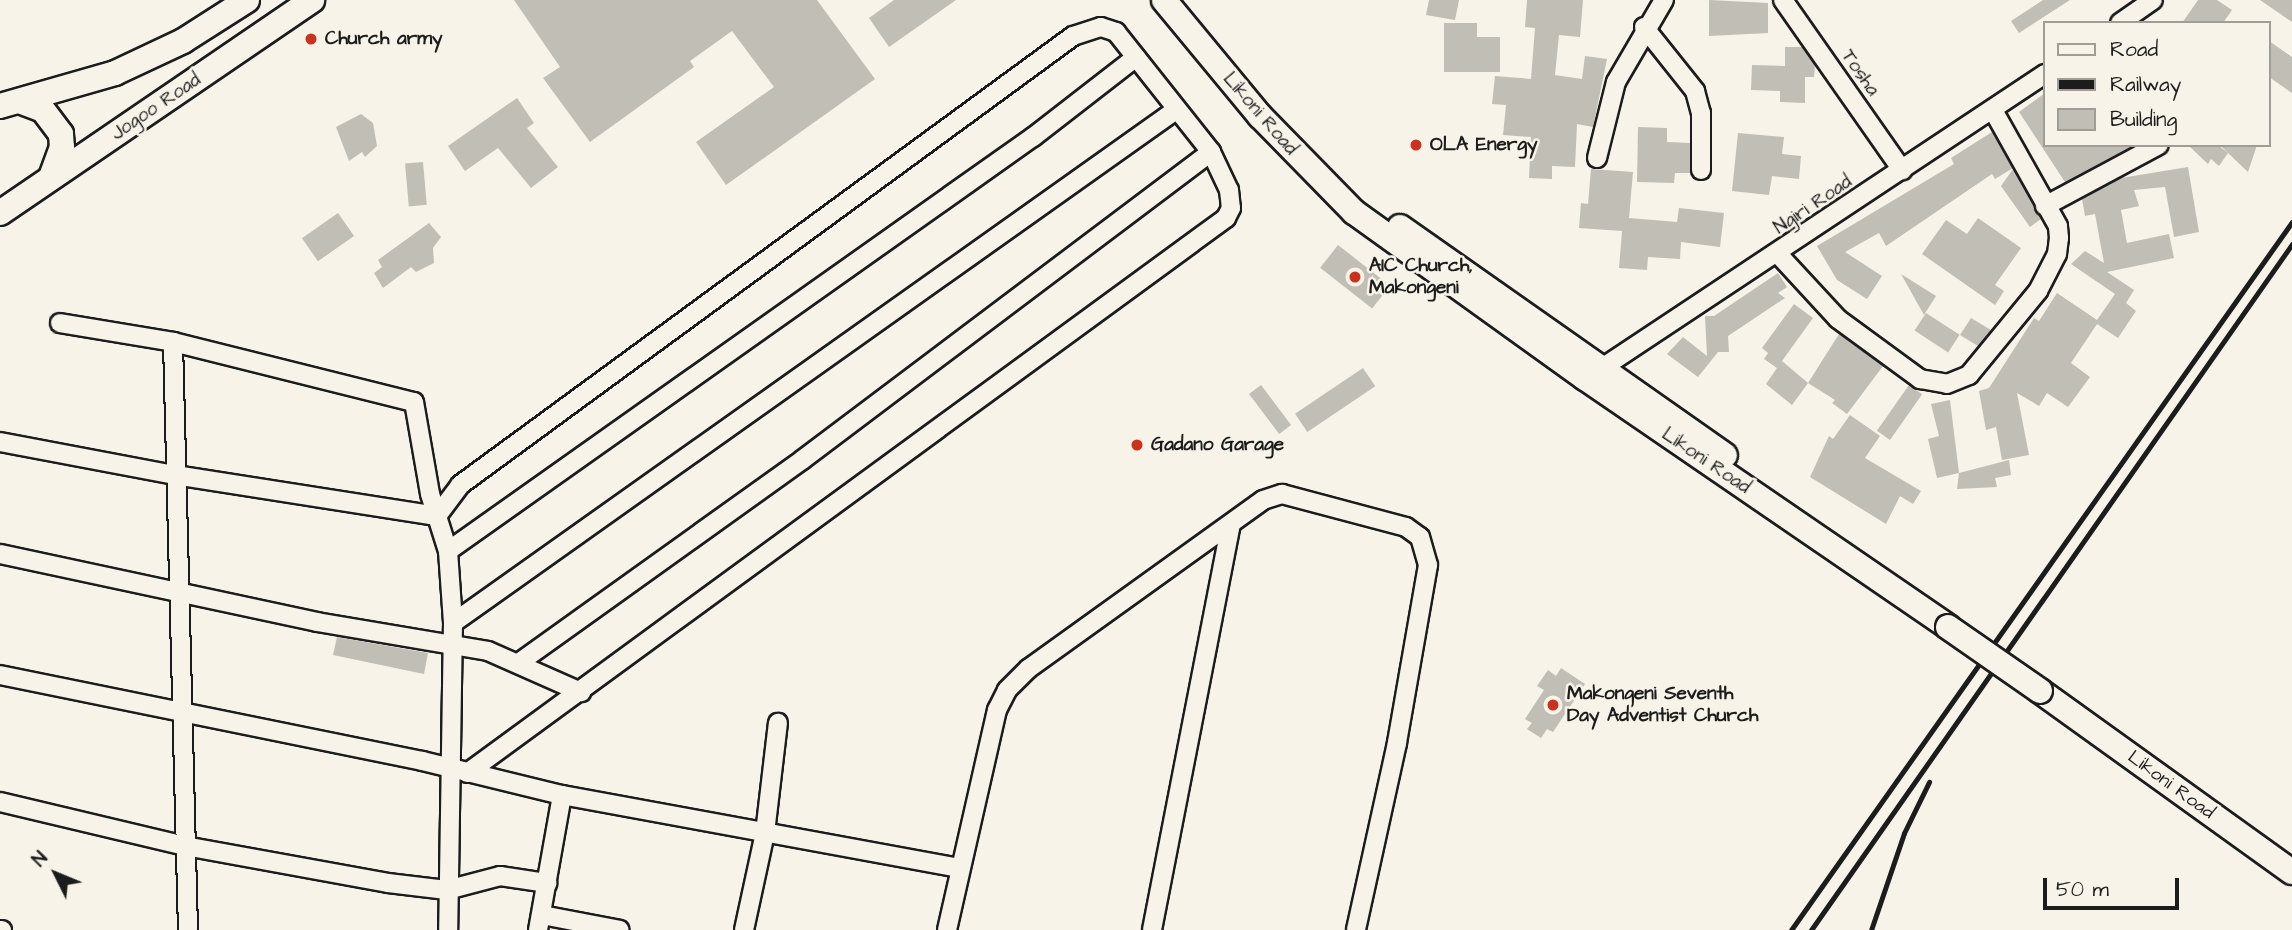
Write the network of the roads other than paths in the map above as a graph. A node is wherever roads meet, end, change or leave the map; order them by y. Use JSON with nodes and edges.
{"nodes":[{"id":1,"x":247,"y":0,"type":"edge"},
{"id":2,"x":312,"y":0,"type":"edge"},
{"id":3,"x":1164,"y":0,"type":"edge"},
{"id":4,"x":1177,"y":0,"type":"edge"},
{"id":5,"x":1664,"y":0,"type":"edge"},
{"id":6,"x":1783,"y":0,"type":"edge"},
{"id":7,"x":2153,"y":0,"type":"edge"},
{"id":8,"x":2123,"y":21,"type":"edge"},
{"id":9,"x":1644,"y":27,"type":"junction"},
{"id":10,"x":1136,"y":57,"type":"junction"},
{"id":11,"x":2044,"y":75,"type":"edge"},
{"id":12,"x":11,"y":104,"type":"edge"},
{"id":13,"x":1176,"y":110,"type":"junction"},
{"id":14,"x":1993,"y":110,"type":"junction"},
{"id":15,"x":2155,"y":147,"type":"edge"},
{"id":16,"x":1211,"y":152,"type":"junction"},
{"id":17,"x":1597,"y":158,"type":"dead end"},
{"id":18,"x":1701,"y":170,"type":"dead end"},
{"id":19,"x":1902,"y":170,"type":"junction"},
{"id":20,"x":52,"y":176,"type":"junction"},
{"id":21,"x":2045,"y":206,"type":"junction"},
{"id":22,"x":0,"y":213,"type":"edge"},
{"id":23,"x":1778,"y":254,"type":"junction"},
{"id":24,"x":60,"y":323,"type":"dead end"},
{"id":25,"x":173,"y":342,"type":"junction"},
{"id":26,"x":1602,"y":368,"type":"junction"},
{"id":27,"x":0,"y":442,"type":"edge"},
{"id":28,"x":175,"y":475,"type":"junction"},
{"id":29,"x":437,"y":516,"type":"junction"},
{"id":30,"x":1231,"y":525,"type":"junction"},
{"id":31,"x":448,"y":551,"type":"junction"},
{"id":32,"x":0,"y":554,"type":"edge"},
{"id":33,"x":179,"y":594,"type":"junction"},
{"id":34,"x":453,"y":623,"type":"junction"},
{"id":35,"x":1951,"y":624,"type":"junction"},
{"id":36,"x":453,"y":646,"type":"junction"},
{"id":37,"x":520,"y":662,"type":"junction"},
{"id":38,"x":0,"y":675,"type":"edge"},
{"id":39,"x":2042,"y":689,"type":"junction"},
{"id":40,"x":581,"y":692,"type":"junction"},
{"id":41,"x":185,"y":713,"type":"junction"},
{"id":42,"x":778,"y":723,"type":"dead end"},
{"id":43,"x":460,"y":771,"type":"junction"},
{"id":44,"x":562,"y":795,"type":"junction"},
{"id":45,"x":0,"y":802,"type":"edge"},
{"id":46,"x":765,"y":833,"type":"junction"},
{"id":47,"x":185,"y":846,"type":"junction"},
{"id":48,"x":2292,"y":864,"type":"edge"},
{"id":49,"x":960,"y":868,"type":"junction"},
{"id":50,"x":2292,"y":872,"type":"edge"},
{"id":51,"x":547,"y":883,"type":"junction"},
{"id":52,"x":447,"y":890,"type":"junction"},
{"id":53,"x":540,"y":923,"type":"edge"},
{"id":54,"x":188,"y":930,"type":"edge"},
{"id":55,"x":449,"y":930,"type":"edge"},
{"id":56,"x":620,"y":930,"type":"edge"},
{"id":57,"x":744,"y":930,"type":"edge"},
{"id":58,"x":947,"y":930,"type":"edge"},
{"id":59,"x":1152,"y":930,"type":"edge"},
{"id":60,"x":1356,"y":930,"type":"edge"}],
"edges":[{"from":1,"to":12,"type":"street"},
{"from":2,"to":20,"type":"street","name":"Jogoo Road"},
{"from":3,"to":35,"type":"street","name":"Likoni Road"},
{"from":4,"to":26,"type":"street","name":"Likoni Road"},
{"from":5,"to":9,"type":"street"},
{"from":6,"to":19,"type":"street","name":"Tosha"},
{"from":7,"to":8,"type":"street"},
{"from":9,"to":17,"type":"street"},
{"from":9,"to":18,"type":"street"},
{"from":10,"to":13,"type":"street"},
{"from":10,"to":29,"type":"street"},
{"from":10,"to":31,"type":"street"},
{"from":11,"to":14,"type":"street","name":"Ngiri Road"},
{"from":12,"to":20,"type":"street"},
{"from":13,"to":16,"type":"street"},
{"from":13,"to":34,"type":"street"},
{"from":14,"to":19,"type":"street","name":"Ngiri Road"},
{"from":14,"to":21,"type":"street"},
{"from":15,"to":21,"type":"street"},
{"from":16,"to":37,"type":"street"},
{"from":16,"to":40,"type":"street"},
{"from":19,"to":23,"type":"street","name":"Ngiri Road"},
{"from":20,"to":22,"type":"street","name":"Jogoo Road"},
{"from":21,"to":23,"type":"street"},
{"from":23,"to":26,"type":"street","name":"Ngiri Road"},
{"from":24,"to":25,"type":"street"},
{"from":25,"to":28,"type":"street"},
{"from":25,"to":29,"type":"street"},
{"from":26,"to":35,"type":"street","name":"Likoni Road"},
{"from":27,"to":28,"type":"street"},
{"from":28,"to":29,"type":"street"},
{"from":28,"to":33,"type":"street"},
{"from":29,"to":31,"type":"street"},
{"from":30,"to":49,"type":"street"},
{"from":30,"to":59,"type":"street"},
{"from":30,"to":60,"type":"street"},
{"from":31,"to":34,"type":"street"},
{"from":32,"to":33,"type":"street"},
{"from":33,"to":36,"type":"street"},
{"from":33,"to":41,"type":"street"},
{"from":34,"to":36,"type":"street"},
{"from":35,"to":39,"type":"street","name":"Likoni Road","bridge":true},
{"from":36,"to":37,"type":"street"},
{"from":36,"to":43,"type":"street"},
{"from":37,"to":40,"type":"street"},
{"from":38,"to":41,"type":"street"},
{"from":39,"to":48,"type":"street","name":"Likoni Road"},
{"from":39,"to":50,"type":"street","name":"Likoni Road"},
{"from":40,"to":43,"type":"street"},
{"from":41,"to":43,"type":"street"},
{"from":41,"to":47,"type":"street"},
{"from":42,"to":46,"type":"street"},
{"from":43,"to":44,"type":"street"},
{"from":43,"to":52,"type":"street"},
{"from":44,"to":46,"type":"street"},
{"from":44,"to":51,"type":"street"},
{"from":45,"to":47,"type":"street"},
{"from":46,"to":49,"type":"street"},
{"from":46,"to":57,"type":"street"},
{"from":47,"to":52,"type":"street"},
{"from":47,"to":54,"type":"street"},
{"from":49,"to":58,"type":"street"},
{"from":51,"to":52,"type":"street"},
{"from":51,"to":53,"type":"street"},
{"from":52,"to":55,"type":"street"},
{"from":53,"to":56,"type":"street"}]}
